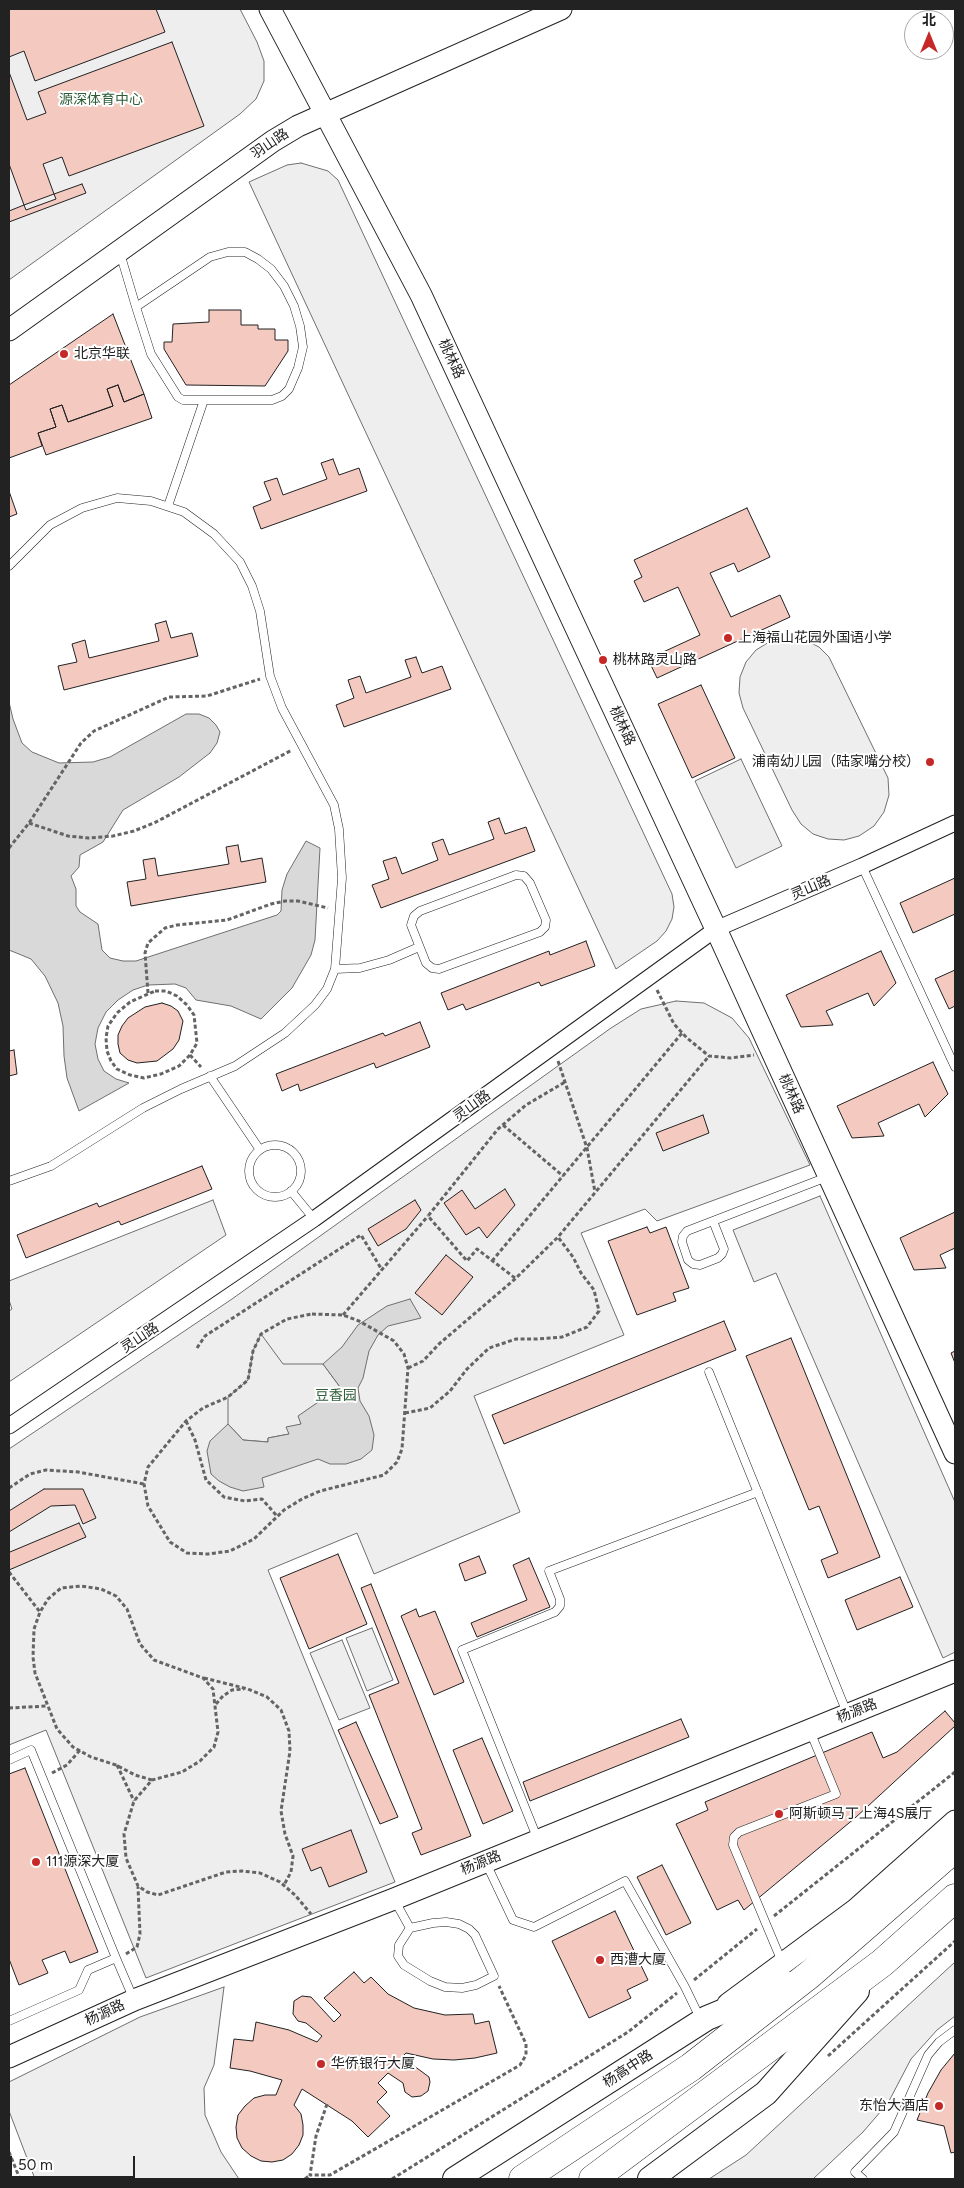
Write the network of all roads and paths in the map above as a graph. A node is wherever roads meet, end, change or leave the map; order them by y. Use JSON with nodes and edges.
{"nodes":[{"id":1,"x":270,"y":9,"type":"edge"},
{"id":2,"x":561,"y":9,"type":"edge"},
{"id":3,"x":324,"y":112,"type":"junction"},
{"id":4,"x":119,"y":250,"type":"junction"},
{"id":5,"x":136,"y":307,"type":"junction"},
{"id":6,"x":9,"y":330,"type":"edge"},
{"id":7,"x":204,"y":400,"type":"junction"},
{"id":8,"x":168,"y":506,"type":"junction"},
{"id":9,"x":9,"y":566,"type":"edge"},
{"id":10,"x":270,"y":676,"type":"junction"},
{"id":11,"x":301,"y":745,"type":"junction"},
{"id":12,"x":29,"y":823,"type":"junction"},
{"id":13,"x":955,"y":823,"type":"edge"},
{"id":14,"x":9,"y":848,"type":"edge"},
{"id":15,"x":862,"y":866,"type":"junction"},
{"id":16,"x":321,"y":906,"type":"dead end"},
{"id":17,"x":716,"y":929,"type":"junction"},
{"id":18,"x":420,"y":947,"type":"junction"},
{"id":19,"x":335,"y":969,"type":"junction"},
{"id":20,"x":652,"y":976,"type":"junction"},
{"id":21,"x":148,"y":993,"type":"junction"},
{"id":22,"x":682,"y":1033,"type":"junction"},
{"id":23,"x":553,"y":1046,"type":"junction"},
{"id":24,"x":772,"y":1052,"type":"junction"},
{"id":25,"x":190,"y":1055,"type":"junction"},
{"id":26,"x":709,"y":1056,"type":"junction"},
{"id":27,"x":955,"y":1067,"type":"edge"},
{"id":28,"x":210,"y":1076,"type":"junction"},
{"id":29,"x":565,"y":1082,"type":"junction"},
{"id":30,"x":503,"y":1125,"type":"junction"},
{"id":31,"x":586,"y":1148,"type":"junction"},
{"id":32,"x":260,"y":1150,"type":"junction"},
{"id":33,"x":563,"y":1176,"type":"junction"},
{"id":34,"x":829,"y":1176,"type":"junction"},
{"id":35,"x":9,"y":1182,"type":"edge"},
{"id":36,"x":291,"y":1191,"type":"junction"},
{"id":37,"x":595,"y":1193,"type":"junction"},
{"id":38,"x":428,"y":1216,"type":"junction"},
{"id":39,"x":314,"y":1220,"type":"junction"},
{"id":40,"x":713,"y":1221,"type":"junction"},
{"id":41,"x":558,"y":1237,"type":"junction"},
{"id":42,"x":492,"y":1261,"type":"junction"},
{"id":43,"x":382,"y":1270,"type":"junction"},
{"id":44,"x":515,"y":1279,"type":"junction"},
{"id":45,"x":343,"y":1315,"type":"junction"},
{"id":46,"x":197,"y":1348,"type":"dead end"},
{"id":47,"x":408,"y":1368,"type":"junction"},
{"id":48,"x":709,"y":1372,"type":"dead end"},
{"id":49,"x":405,"y":1413,"type":"junction"},
{"id":50,"x":186,"y":1421,"type":"junction"},
{"id":51,"x":9,"y":1426,"type":"edge"},
{"id":52,"x":950,"y":1430,"type":"edge"},
{"id":53,"x":955,"y":1453,"type":"edge"},
{"id":54,"x":144,"y":1484,"type":"junction"},
{"id":55,"x":9,"y":1488,"type":"edge"},
{"id":56,"x":758,"y":1492,"type":"junction"},
{"id":57,"x":277,"y":1516,"type":"junction"},
{"id":58,"x":9,"y":1572,"type":"edge"},
{"id":59,"x":40,"y":1612,"type":"junction"},
{"id":60,"x":955,"y":1671,"type":"edge"},
{"id":61,"x":203,"y":1678,"type":"junction"},
{"id":62,"x":248,"y":1689,"type":"junction"},
{"id":63,"x":216,"y":1705,"type":"junction"},
{"id":64,"x":47,"y":1706,"type":"junction"},
{"id":65,"x":9,"y":1707,"type":"edge"},
{"id":66,"x":848,"y":1714,"type":"junction"},
{"id":67,"x":809,"y":1730,"type":"junction"},
{"id":68,"x":80,"y":1750,"type":"junction"},
{"id":69,"x":9,"y":1760,"type":"edge"},
{"id":70,"x":116,"y":1765,"type":"junction"},
{"id":71,"x":42,"y":1776,"type":"junction"},
{"id":72,"x":152,"y":1780,"type":"junction"},
{"id":73,"x":134,"y":1801,"type":"junction"},
{"id":74,"x":955,"y":1821,"type":"edge"},
{"id":75,"x":538,"y":1840,"type":"junction"},
{"id":76,"x":955,"y":1848,"type":"edge"},
{"id":77,"x":485,"y":1861,"type":"junction"},
{"id":78,"x":284,"y":1885,"type":"junction"},
{"id":79,"x":138,"y":1886,"type":"junction"},
{"id":80,"x":955,"y":1898,"type":"edge"},
{"id":81,"x":394,"y":1899,"type":"junction"},
{"id":82,"x":322,"y":1927,"type":"junction"},
{"id":83,"x":410,"y":1928,"type":"junction"},
{"id":84,"x":116,"y":1958,"type":"junction"},
{"id":85,"x":882,"y":1963,"type":"junction"},
{"id":86,"x":782,"y":1964,"type":"junction"},
{"id":87,"x":494,"y":1976,"type":"junction"},
{"id":88,"x":809,"y":1976,"type":"junction"},
{"id":89,"x":134,"y":2000,"type":"junction"},
{"id":90,"x":704,"y":2020,"type":"junction"},
{"id":91,"x":9,"y":2021,"type":"edge"},
{"id":92,"x":955,"y":2030,"type":"edge"},
{"id":93,"x":9,"y":2057,"type":"edge"},
{"id":94,"x":327,"y":2104,"type":"dead end"},
{"id":95,"x":9,"y":2152,"type":"edge"},
{"id":96,"x":310,"y":2175,"type":"junction"},
{"id":97,"x":20,"y":2179,"type":"edge"},
{"id":98,"x":304,"y":2179,"type":"edge"},
{"id":99,"x":455,"y":2179,"type":"edge"},
{"id":100,"x":523,"y":2179,"type":"edge"},
{"id":101,"x":592,"y":2179,"type":"edge"},
{"id":102,"x":650,"y":2179,"type":"edge"},
{"id":103,"x":863,"y":2179,"type":"edge"}],
"edges":[{"from":1,"to":3,"type":"street","name":"桃林路"},
{"from":2,"to":3,"type":"street","name":"羽山路"},
{"from":3,"to":4,"type":"street","name":"羽山路"},
{"from":3,"to":17,"type":"street","name":"桃林路"},
{"from":4,"to":5,"type":"lane"},
{"from":4,"to":6,"type":"street","name":"羽山路"},
{"from":5,"to":7,"type":"lane"},
{"from":5,"to":7,"type":"lane"},
{"from":7,"to":8,"type":"lane"},
{"from":8,"to":9,"type":"lane"},
{"from":8,"to":10,"type":"lane"},
{"from":10,"to":11,"type":"lane"},
{"from":10,"to":12,"type":"path"},
{"from":11,"to":12,"type":"path"},
{"from":11,"to":19,"type":"lane"},
{"from":12,"to":14,"type":"path"},
{"from":13,"to":15,"type":"street","name":"灵山路"},
{"from":15,"to":17,"type":"street","name":"灵山路"},
{"from":15,"to":27,"type":"lane"},
{"from":16,"to":21,"type":"path"},
{"from":17,"to":20,"type":"street","name":"灵山路"},
{"from":17,"to":24,"type":"street","name":"桃林路"},
{"from":18,"to":18,"type":"lane"},
{"from":18,"to":19,"type":"lane"},
{"from":19,"to":28,"type":"lane"},
{"from":20,"to":22,"type":"path"},
{"from":20,"to":23,"type":"street","name":"灵山路"},
{"from":21,"to":25,"type":"path"},
{"from":21,"to":25,"type":"path"},
{"from":22,"to":26,"type":"path"},
{"from":22,"to":31,"type":"path"},
{"from":23,"to":29,"type":"path"},
{"from":23,"to":39,"type":"street","name":"灵山路"},
{"from":24,"to":26,"type":"path"},
{"from":24,"to":34,"type":"street","name":"桃林路"},
{"from":25,"to":28,"type":"path"},
{"from":26,"to":37,"type":"path"},
{"from":28,"to":32,"type":"lane"},
{"from":28,"to":35,"type":"lane"},
{"from":29,"to":30,"type":"path"},
{"from":29,"to":31,"type":"path"},
{"from":30,"to":33,"type":"path"},
{"from":30,"to":38,"type":"path"},
{"from":31,"to":33,"type":"path"},
{"from":31,"to":37,"type":"path"},
{"from":32,"to":36,"type":"lane"},
{"from":32,"to":36,"type":"lane"},
{"from":33,"to":42,"type":"path"},
{"from":34,"to":40,"type":"lane"},
{"from":34,"to":52,"type":"street","name":"桃林路"},
{"from":36,"to":39,"type":"lane"},
{"from":37,"to":41,"type":"path"},
{"from":38,"to":42,"type":"path"},
{"from":38,"to":43,"type":"path"},
{"from":39,"to":51,"type":"street","name":"灵山路"},
{"from":40,"to":40,"type":"lane"},
{"from":41,"to":44,"type":"path"},
{"from":41,"to":49,"type":"path"},
{"from":42,"to":44,"type":"path"},
{"from":43,"to":45,"type":"path"},
{"from":43,"to":46,"type":"path"},
{"from":44,"to":47,"type":"path"},
{"from":45,"to":47,"type":"path"},
{"from":45,"to":50,"type":"path"},
{"from":47,"to":49,"type":"path"},
{"from":48,"to":56,"type":"lane"},
{"from":49,"to":57,"type":"path"},
{"from":50,"to":54,"type":"path"},
{"from":50,"to":57,"type":"path"},
{"from":52,"to":53,"type":"street","name":"桃林路"},
{"from":54,"to":55,"type":"path"},
{"from":54,"to":57,"type":"path"},
{"from":56,"to":66,"type":"lane"},
{"from":56,"to":75,"type":"lane"},
{"from":58,"to":59,"type":"path"},
{"from":59,"to":61,"type":"path"},
{"from":59,"to":64,"type":"path"},
{"from":60,"to":66,"type":"street","name":"杨源路"},
{"from":61,"to":62,"type":"path"},
{"from":61,"to":63,"type":"path"},
{"from":62,"to":63,"type":"path"},
{"from":62,"to":78,"type":"path"},
{"from":63,"to":72,"type":"path"},
{"from":64,"to":65,"type":"path"},
{"from":64,"to":68,"type":"path"},
{"from":66,"to":67,"type":"street","name":"杨源路"},
{"from":67,"to":75,"type":"street","name":"杨源路"},
{"from":67,"to":86,"type":"lane"},
{"from":68,"to":70,"type":"path"},
{"from":68,"to":71,"type":"path"},
{"from":69,"to":71,"type":"lane"},
{"from":70,"to":72,"type":"path"},
{"from":70,"to":73,"type":"path"},
{"from":71,"to":84,"type":"lane"},
{"from":72,"to":73,"type":"path"},
{"from":73,"to":79,"type":"path"},
{"from":74,"to":86,"type":"street"},
{"from":75,"to":77,"type":"street","name":"杨源路"},
{"from":76,"to":88,"type":"highway","name":"杨高中路"},
{"from":77,"to":81,"type":"street","name":"杨源路"},
{"from":77,"to":90,"type":"lane"},
{"from":78,"to":79,"type":"path"},
{"from":78,"to":82,"type":"path"},
{"from":79,"to":84,"type":"path"},
{"from":80,"to":85,"type":"highway"},
{"from":81,"to":82,"type":"street","name":"杨源路"},
{"from":81,"to":83,"type":"lane"},
{"from":82,"to":89,"type":"street","name":"杨源路"},
{"from":83,"to":87,"type":"lane"},
{"from":83,"to":87,"type":"lane"},
{"from":84,"to":89,"type":"lane"},
{"from":84,"to":91,"type":"lane"},
{"from":85,"to":101,"type":"highway"},
{"from":85,"to":102,"type":"main road"},
{"from":86,"to":90,"type":"street"},
{"from":87,"to":96,"type":"path"},
{"from":88,"to":90,"type":"main road","name":"杨高中路"},
{"from":88,"to":100,"type":"highway","name":"杨高中路"},
{"from":89,"to":93,"type":"street","name":"杨源路"},
{"from":90,"to":99,"type":"main road","name":"杨高中路"},
{"from":92,"to":103,"type":"lane"},
{"from":94,"to":96,"type":"path"},
{"from":95,"to":97,"type":"path"},
{"from":96,"to":98,"type":"path"}]}
